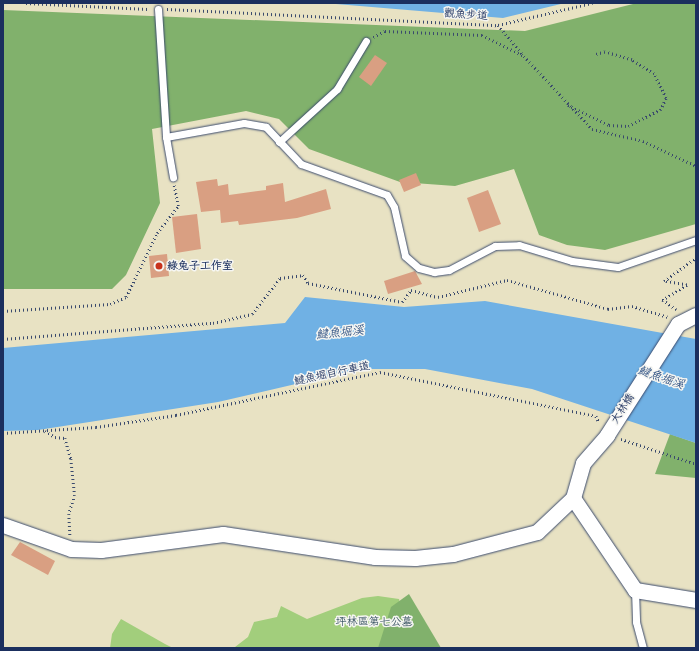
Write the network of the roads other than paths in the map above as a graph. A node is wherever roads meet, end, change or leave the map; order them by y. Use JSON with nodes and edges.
{"nodes":[{"id":1,"x":158,"y":9,"type":"road end"},
{"id":2,"x":366,"y":41,"type":"road end"},
{"id":3,"x":166,"y":137,"type":"junction"},
{"id":4,"x":279,"y":142,"type":"junction"},
{"id":5,"x":173,"y":177,"type":"road end"},
{"id":6,"x":696,"y":240,"type":"edge"},
{"id":7,"x":686,"y":320,"type":"edge"},
{"id":8,"x":573,"y":498,"type":"junction"},
{"id":9,"x":3,"y":525,"type":"edge"},
{"id":10,"x":635,"y":590,"type":"junction"},
{"id":11,"x":696,"y":600,"type":"edge"},
{"id":12,"x":643,"y":648,"type":"edge"}],
"edges":[{"from":1,"to":3,"type":"lane"},
{"from":2,"to":4,"type":"lane"},
{"from":3,"to":4,"type":"lane"},
{"from":3,"to":5,"type":"lane"},
{"from":4,"to":6,"type":"lane"},
{"from":7,"to":8,"type":"street","name":"大林橋"},
{"from":8,"to":9,"type":"street"},
{"from":8,"to":10,"type":"street"},
{"from":10,"to":11,"type":"street"},
{"from":10,"to":12,"type":"lane"}]}
